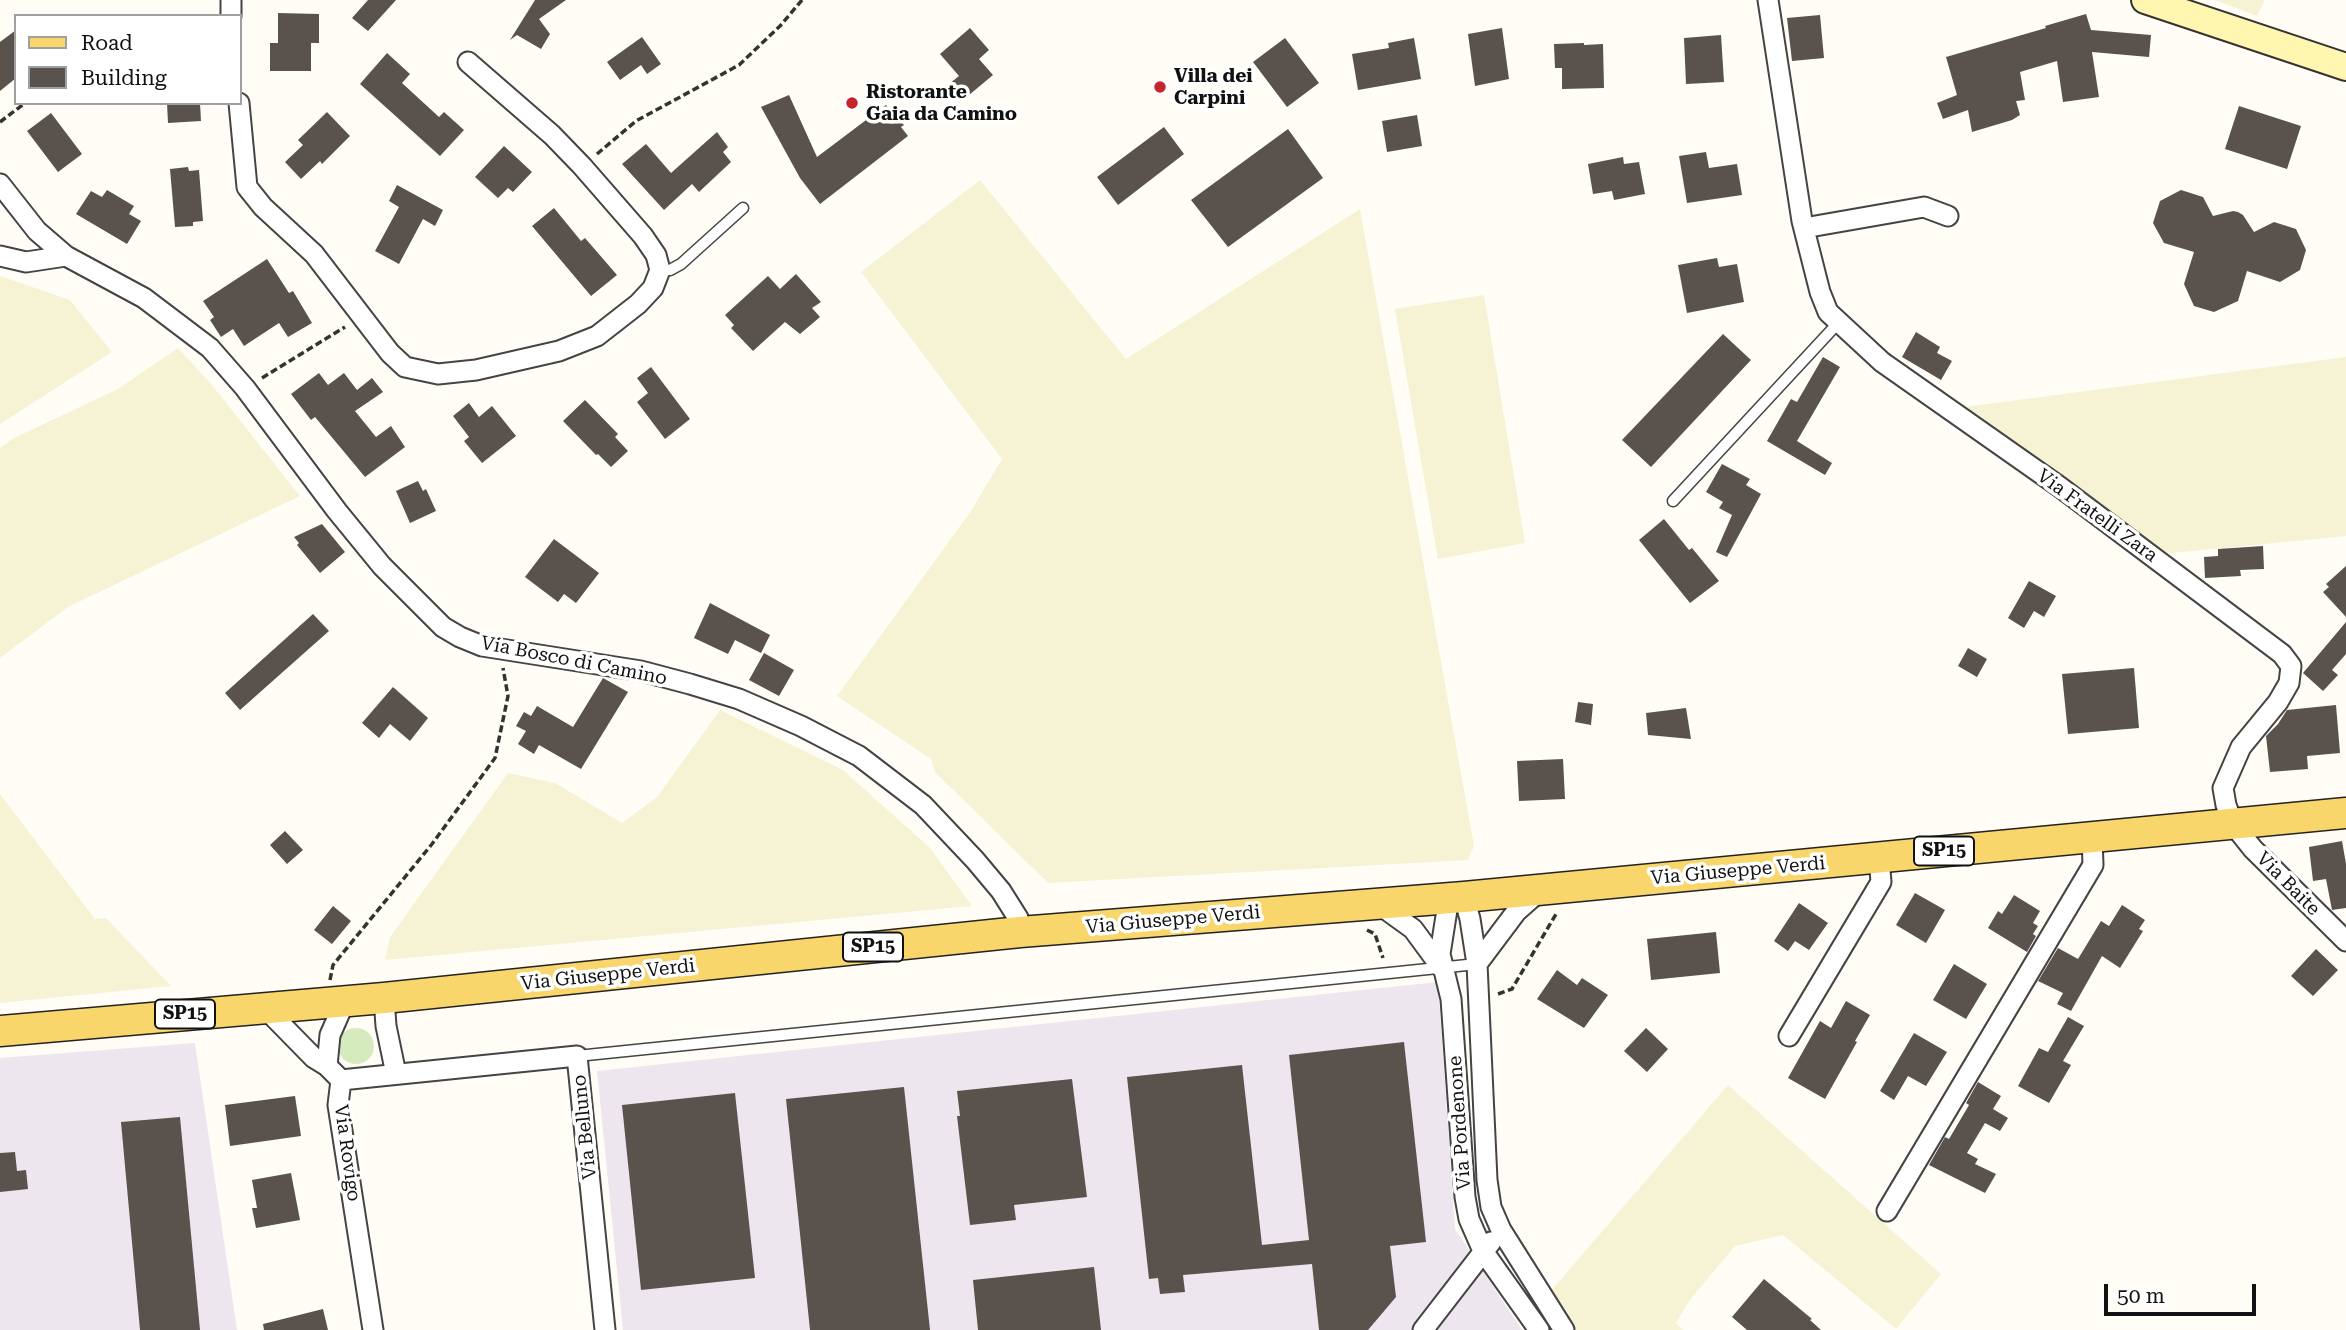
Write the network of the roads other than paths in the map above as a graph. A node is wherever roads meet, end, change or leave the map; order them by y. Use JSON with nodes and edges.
{"nodes":[{"id":1,"x":1768,"y":0,"type":"edge"},
{"id":2,"x":2145,"y":0,"type":"edge"},
{"id":3,"x":468,"y":62,"type":"dead end"},
{"id":4,"x":2346,"y":67,"type":"edge"},
{"id":5,"x":239,"y":105,"type":"edge"},
{"id":6,"x":0,"y":184,"type":"edge"},
{"id":7,"x":743,"y":208,"type":"dead end"},
{"id":8,"x":1948,"y":216,"type":"dead end"},
{"id":9,"x":1804,"y":228,"type":"junction"},
{"id":10,"x":0,"y":256,"type":"edge"},
{"id":11,"x":66,"y":256,"type":"junction"},
{"id":12,"x":660,"y":270,"type":"junction"},
{"id":13,"x":1839,"y":323,"type":"junction"},
{"id":14,"x":1673,"y":501,"type":"dead end"},
{"id":15,"x":2346,"y":813,"type":"edge"},
{"id":16,"x":2233,"y":824,"type":"junction"},
{"id":17,"x":2092,"y":838,"type":"junction"},
{"id":18,"x":1878,"y":858,"type":"junction"},
{"id":19,"x":1542,"y":889,"type":"junction"},
{"id":20,"x":1456,"y":897,"type":"junction"},
{"id":21,"x":1377,"y":903,"type":"junction"},
{"id":22,"x":1020,"y":932,"type":"junction"},
{"id":23,"x":2346,"y":941,"type":"edge"},
{"id":24,"x":1476,"y":964,"type":"junction"},
{"id":25,"x":1442,"y":967,"type":"junction"},
{"id":26,"x":384,"y":998,"type":"junction"},
{"id":27,"x":335,"y":1002,"type":"junction"},
{"id":28,"x":265,"y":1008,"type":"junction"},
{"id":29,"x":0,"y":1031,"type":"edge"},
{"id":30,"x":1789,"y":1036,"type":"dead end"},
{"id":31,"x":578,"y":1056,"type":"junction"},
{"id":32,"x":334,"y":1073,"type":"junction"},
{"id":33,"x":396,"y":1074,"type":"junction"},
{"id":34,"x":1887,"y":1211,"type":"dead end"},
{"id":35,"x":1501,"y":1230,"type":"junction"},
{"id":36,"x":1483,"y":1251,"type":"junction"},
{"id":37,"x":373,"y":1330,"type":"edge"},
{"id":38,"x":605,"y":1330,"type":"edge"},
{"id":39,"x":1423,"y":1330,"type":"edge"},
{"id":40,"x":1539,"y":1330,"type":"edge"},
{"id":41,"x":1564,"y":1330,"type":"edge"}],
"edges":[{"from":1,"to":9,"type":"street","name":"Via Fratelli Zara"},
{"from":2,"to":4,"type":"street"},
{"from":3,"to":12,"type":"street"},
{"from":5,"to":12,"type":"street"},
{"from":6,"to":11,"type":"street","name":"Via Bosco di Camino"},
{"from":7,"to":12,"type":"lane"},
{"from":8,"to":9,"type":"street"},
{"from":9,"to":13,"type":"street","name":"Via Fratelli Zara"},
{"from":10,"to":11,"type":"street"},
{"from":11,"to":22,"type":"street","name":"Via Bosco di Camino"},
{"from":13,"to":14,"type":"lane"},
{"from":13,"to":16,"type":"street","name":"Via Fratelli Zara"},
{"from":15,"to":16,"type":"main road","name":"Via Giuseppe Verdi","number":"SP15"},
{"from":16,"to":17,"type":"main road","name":"Via Giuseppe Verdi","number":"SP15"},
{"from":16,"to":23,"type":"street","name":"Via Baite"},
{"from":17,"to":18,"type":"main road","name":"Via Giuseppe Verdi","number":"SP15"},
{"from":17,"to":34,"type":"street"},
{"from":18,"to":19,"type":"main road","name":"Via Giuseppe Verdi","number":"SP15"},
{"from":18,"to":30,"type":"street"},
{"from":19,"to":20,"type":"main road","name":"Via Giuseppe Verdi","number":"SP15"},
{"from":19,"to":24,"type":"street"},
{"from":20,"to":21,"type":"main road","name":"Via Giuseppe Verdi","number":"SP15"},
{"from":20,"to":24,"type":"street","name":"Via Pordenone"},
{"from":20,"to":25,"type":"street","name":"Via Pordenone"},
{"from":21,"to":22,"type":"main road","name":"Via Giuseppe Verdi","number":"SP15"},
{"from":21,"to":25,"type":"street"},
{"from":22,"to":26,"type":"main road","name":"Via Giuseppe Verdi","number":"SP15"},
{"from":24,"to":25,"type":"lane"},
{"from":24,"to":35,"type":"street","name":"Via Pordenone"},
{"from":25,"to":31,"type":"lane"},
{"from":25,"to":36,"type":"street","name":"Via Pordenone"},
{"from":26,"to":27,"type":"main road","name":"Via Giuseppe Verdi","number":"SP15"},
{"from":26,"to":33,"type":"street"},
{"from":27,"to":28,"type":"main road","name":"Via Giuseppe Verdi","number":"SP15"},
{"from":27,"to":32,"type":"street","name":"Via Rovigo"},
{"from":28,"to":29,"type":"main road","name":"Via Giuseppe Verdi","number":"SP15"},
{"from":28,"to":32,"type":"street"},
{"from":31,"to":33,"type":"street","name":"Via Belluno"},
{"from":31,"to":38,"type":"street","name":"Via Belluno"},
{"from":32,"to":33,"type":"street","name":"Via Belluno"},
{"from":32,"to":37,"type":"street","name":"Via Rovigo"},
{"from":35,"to":36,"type":"street"},
{"from":35,"to":41,"type":"street","name":"Via Pordenone"},
{"from":36,"to":39,"type":"street"},
{"from":36,"to":40,"type":"street","name":"Via Pordenone"}]}
